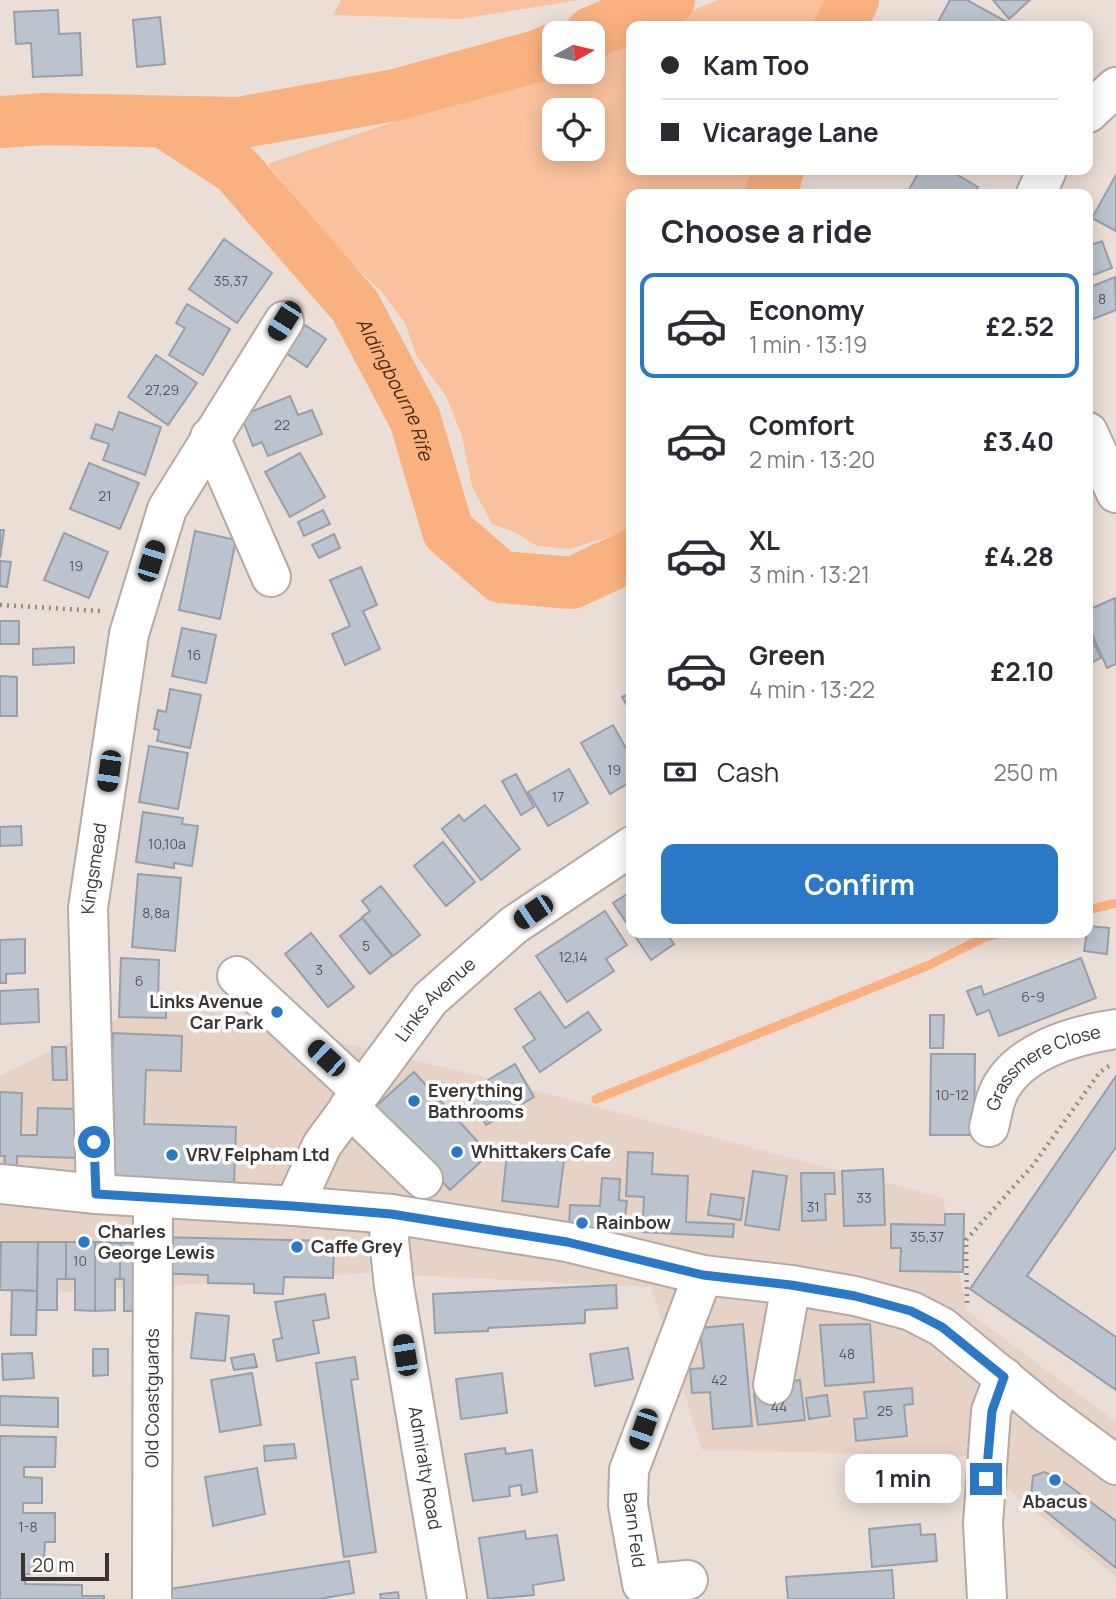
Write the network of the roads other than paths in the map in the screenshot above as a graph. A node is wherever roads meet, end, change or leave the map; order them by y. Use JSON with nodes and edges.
{"nodes":[{"id":1,"x":1116,"y":87,"type":"edge"},
{"id":2,"x":1093,"y":108,"type":"edge"},
{"id":3,"x":284,"y":321,"type":"dead end"},
{"id":4,"x":1098,"y":429,"type":"edge"},
{"id":5,"x":210,"y":437,"type":"junction"},
{"id":6,"x":1116,"y":493,"type":"edge"},
{"id":7,"x":1093,"y":497,"type":"edge"},
{"id":8,"x":271,"y":577,"type":"dead end"},
{"id":9,"x":626,"y":850,"type":"edge"},
{"id":10,"x":237,"y":976,"type":"dead end"},
{"id":11,"x":1116,"y":1029,"type":"edge"},
{"id":12,"x":355,"y":1099,"type":"junction"},
{"id":13,"x":989,"y":1127,"type":"dead end"},
{"id":14,"x":423,"y":1179,"type":"dead end"},
{"id":15,"x":0,"y":1184,"type":"edge"},
{"id":16,"x":96,"y":1194,"type":"junction"},
{"id":17,"x":153,"y":1198,"type":"junction"},
{"id":18,"x":293,"y":1206,"type":"junction"},
{"id":19,"x":391,"y":1214,"type":"junction"},
{"id":20,"x":703,"y":1275,"type":"junction"},
{"id":21,"x":791,"y":1285,"type":"junction"},
{"id":22,"x":1004,"y":1377,"type":"junction"},
{"id":23,"x":773,"y":1385,"type":"dead end"},
{"id":24,"x":1116,"y":1465,"type":"edge"},
{"id":25,"x":688,"y":1580,"type":"dead end"},
{"id":26,"x":152,"y":1599,"type":"edge"},
{"id":27,"x":447,"y":1599,"type":"edge"},
{"id":28,"x":987,"y":1599,"type":"edge"}],
"edges":[{"from":1,"to":2,"type":"street"},
{"from":3,"to":5,"type":"street","name":"Kingsmead"},
{"from":4,"to":6,"type":"street"},
{"from":5,"to":8,"type":"street"},
{"from":5,"to":16,"type":"street","name":"Kingsmead"},
{"from":6,"to":7,"type":"street"},
{"from":9,"to":12,"type":"street","name":"Links Avenue"},
{"from":10,"to":12,"type":"street"},
{"from":11,"to":13,"type":"street","name":"Grassmere Close"},
{"from":12,"to":14,"type":"street"},
{"from":12,"to":18,"type":"street","name":"Links Avenue"},
{"from":15,"to":16,"type":"street"},
{"from":16,"to":17,"type":"street"},
{"from":17,"to":18,"type":"street"},
{"from":17,"to":26,"type":"street","name":"Old Coastguards"},
{"from":18,"to":19,"type":"street"},
{"from":19,"to":20,"type":"street"},
{"from":19,"to":27,"type":"street","name":"Admiralty Road"},
{"from":20,"to":21,"type":"street"},
{"from":20,"to":25,"type":"street","name":"Barn Feld"},
{"from":21,"to":22,"type":"street"},
{"from":21,"to":23,"type":"street"},
{"from":22,"to":24,"type":"street"},
{"from":22,"to":28,"type":"street"}]}
